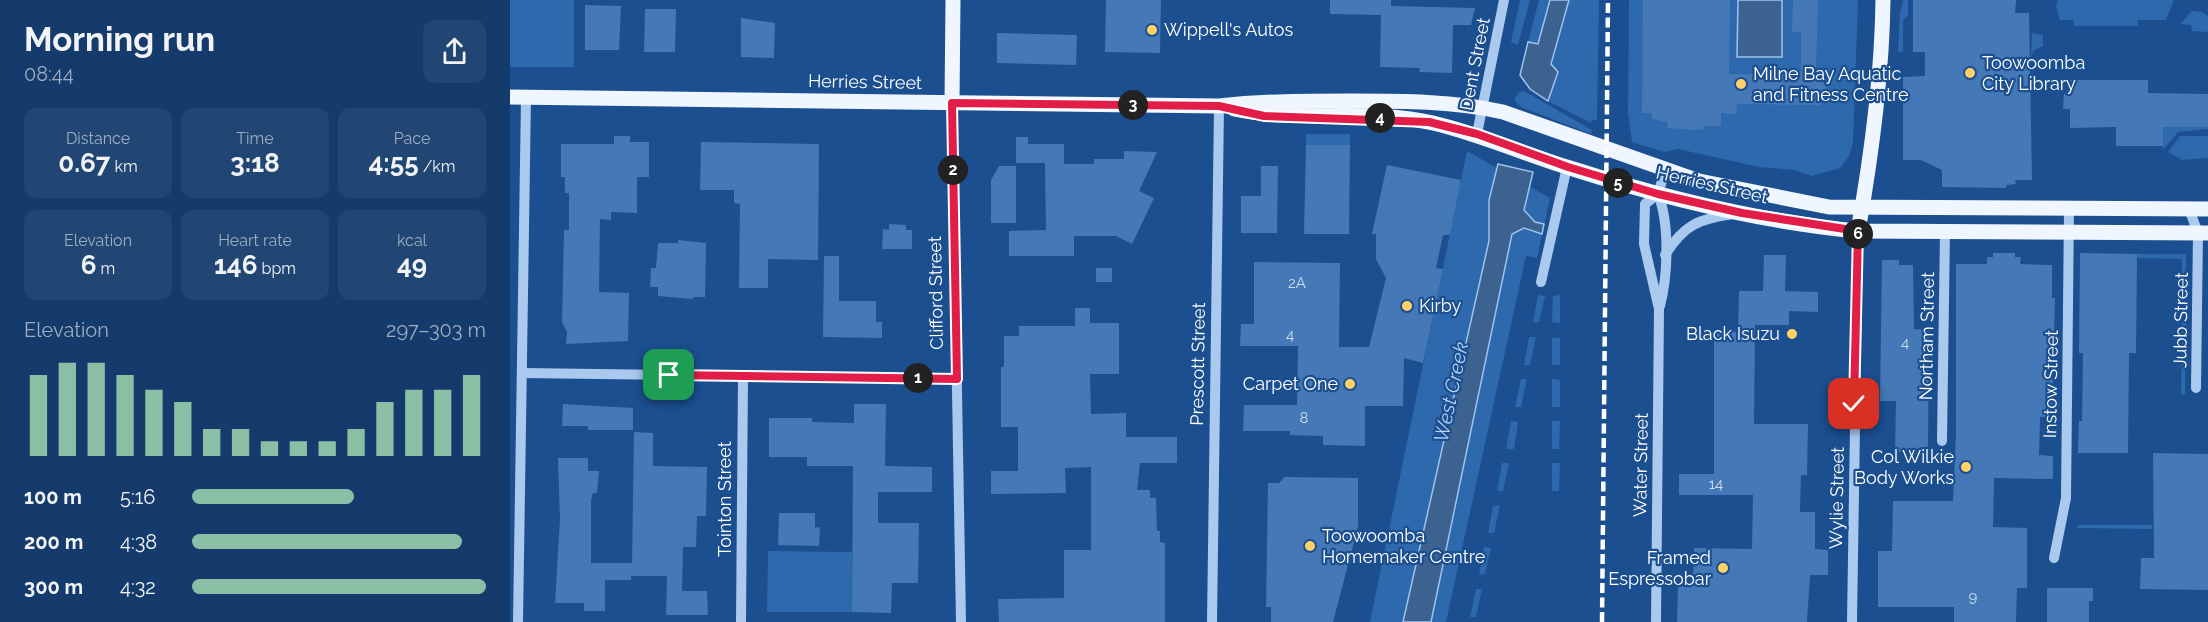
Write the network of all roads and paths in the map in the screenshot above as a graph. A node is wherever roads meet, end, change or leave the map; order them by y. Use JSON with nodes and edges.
{"nodes":[{"id":1,"x":953,"y":0,"type":"edge"},
{"id":2,"x":1504,"y":0,"type":"edge"},
{"id":3,"x":1883,"y":0,"type":"edge"},
{"id":4,"x":510,"y":97,"type":"edge"},
{"id":5,"x":526,"y":97,"type":"junction"},
{"id":6,"x":952,"y":103,"type":"junction"},
{"id":7,"x":1219,"y":106,"type":"junction"},
{"id":8,"x":1483,"y":107,"type":"junction"},
{"id":9,"x":1477,"y":134,"type":"junction"},
{"id":10,"x":1568,"y":167,"type":"junction"},
{"id":11,"x":1665,"y":171,"type":"junction"},
{"id":12,"x":1658,"y":194,"type":"junction"},
{"id":13,"x":1863,"y":207,"type":"junction"},
{"id":14,"x":2189,"y":209,"type":"junction"},
{"id":15,"x":2208,"y":209,"type":"edge"},
{"id":16,"x":2069,"y":210,"type":"junction"},
{"id":17,"x":1742,"y":213,"type":"junction"},
{"id":18,"x":1858,"y":231,"type":"junction"},
{"id":19,"x":1945,"y":231,"type":"junction"},
{"id":20,"x":2069,"y":231,"type":"junction"},
{"id":21,"x":2180,"y":233,"type":"junction"},
{"id":22,"x":2203,"y":233,"type":"edge"},
{"id":23,"x":2199,"y":251,"type":"junction"},
{"id":24,"x":1665,"y":255,"type":"junction"},
{"id":25,"x":1541,"y":282,"type":"dead end"},
{"id":26,"x":1659,"y":309,"type":"junction"},
{"id":27,"x":523,"y":373,"type":"junction"},
{"id":28,"x":743,"y":376,"type":"junction"},
{"id":29,"x":957,"y":379,"type":"junction"},
{"id":30,"x":2196,"y":388,"type":"dead end"},
{"id":31,"x":1942,"y":441,"type":"dead end"},
{"id":32,"x":2054,"y":558,"type":"dead end"},
{"id":33,"x":518,"y":622,"type":"edge"},
{"id":34,"x":741,"y":622,"type":"edge"},
{"id":35,"x":961,"y":622,"type":"edge"},
{"id":36,"x":1212,"y":622,"type":"edge"},
{"id":37,"x":1656,"y":622,"type":"edge"},
{"id":38,"x":1852,"y":622,"type":"edge"}],
"edges":[{"from":1,"to":6,"type":"main road","name":"Clifford Street"},
{"from":2,"to":8,"type":"street","name":"Dent Street"},
{"from":3,"to":13,"type":"main road"},
{"from":4,"to":5,"type":"main road","name":"Herries Street"},
{"from":5,"to":6,"type":"main road","name":"Herries Street"},
{"from":5,"to":27,"type":"street"},
{"from":6,"to":7,"type":"main road","name":"Herries Street"},
{"from":6,"to":29,"type":"street","name":"Clifford Street"},
{"from":7,"to":8,"type":"main road","name":"Herries Street"},
{"from":7,"to":9,"type":"main road","name":"Herries Street"},
{"from":7,"to":36,"type":"street","name":"Prescott Street"},
{"from":8,"to":9,"type":"street","name":"Dent Street"},
{"from":8,"to":11,"type":"main road","name":"Herries Street"},
{"from":9,"to":10,"type":"main road","name":"Herries Street"},
{"from":10,"to":12,"type":"main road","name":"Herries Street"},
{"from":10,"to":25,"type":"street"},
{"from":11,"to":12,"type":"street","name":"Water Street"},
{"from":11,"to":13,"type":"main road","name":"Herries Street"},
{"from":12,"to":17,"type":"main road","name":"Herries Street"},
{"from":12,"to":24,"type":"street","name":"Water Street"},
{"from":12,"to":26,"type":"street","name":"Water Street"},
{"from":13,"to":16,"type":"main road","name":"Herries Street"},
{"from":13,"to":18,"type":"main road"},
{"from":14,"to":15,"type":"main road","name":"Herries Street"},
{"from":14,"to":16,"type":"main road","name":"Herries Street"},
{"from":14,"to":22,"type":"street","name":"Jubb Street"},
{"from":16,"to":20,"type":"street","name":"Instow Street"},
{"from":17,"to":18,"type":"main road","name":"Herries Street"},
{"from":17,"to":24,"type":"street"},
{"from":18,"to":19,"type":"main road","name":"Herries Street"},
{"from":18,"to":38,"type":"street","name":"Wylie Street"},
{"from":19,"to":20,"type":"main road","name":"Herries Street"},
{"from":19,"to":31,"type":"street","name":"Northam Street"},
{"from":20,"to":21,"type":"main road","name":"Herries Street"},
{"from":20,"to":32,"type":"street","name":"Instow Street"},
{"from":21,"to":22,"type":"main road","name":"Herries Street"},
{"from":21,"to":23,"type":"street","name":"Jubb Street"},
{"from":22,"to":23,"type":"street","name":"Jubb Street"},
{"from":23,"to":30,"type":"street","name":"Jubb Street"},
{"from":24,"to":26,"type":"street","name":"Water Street"},
{"from":26,"to":37,"type":"street","name":"Water Street"},
{"from":27,"to":28,"type":"street"},
{"from":27,"to":33,"type":"street"},
{"from":28,"to":29,"type":"street"},
{"from":28,"to":34,"type":"street","name":"Tointon Street"},
{"from":29,"to":35,"type":"street","name":"Clifford Street"}]}
